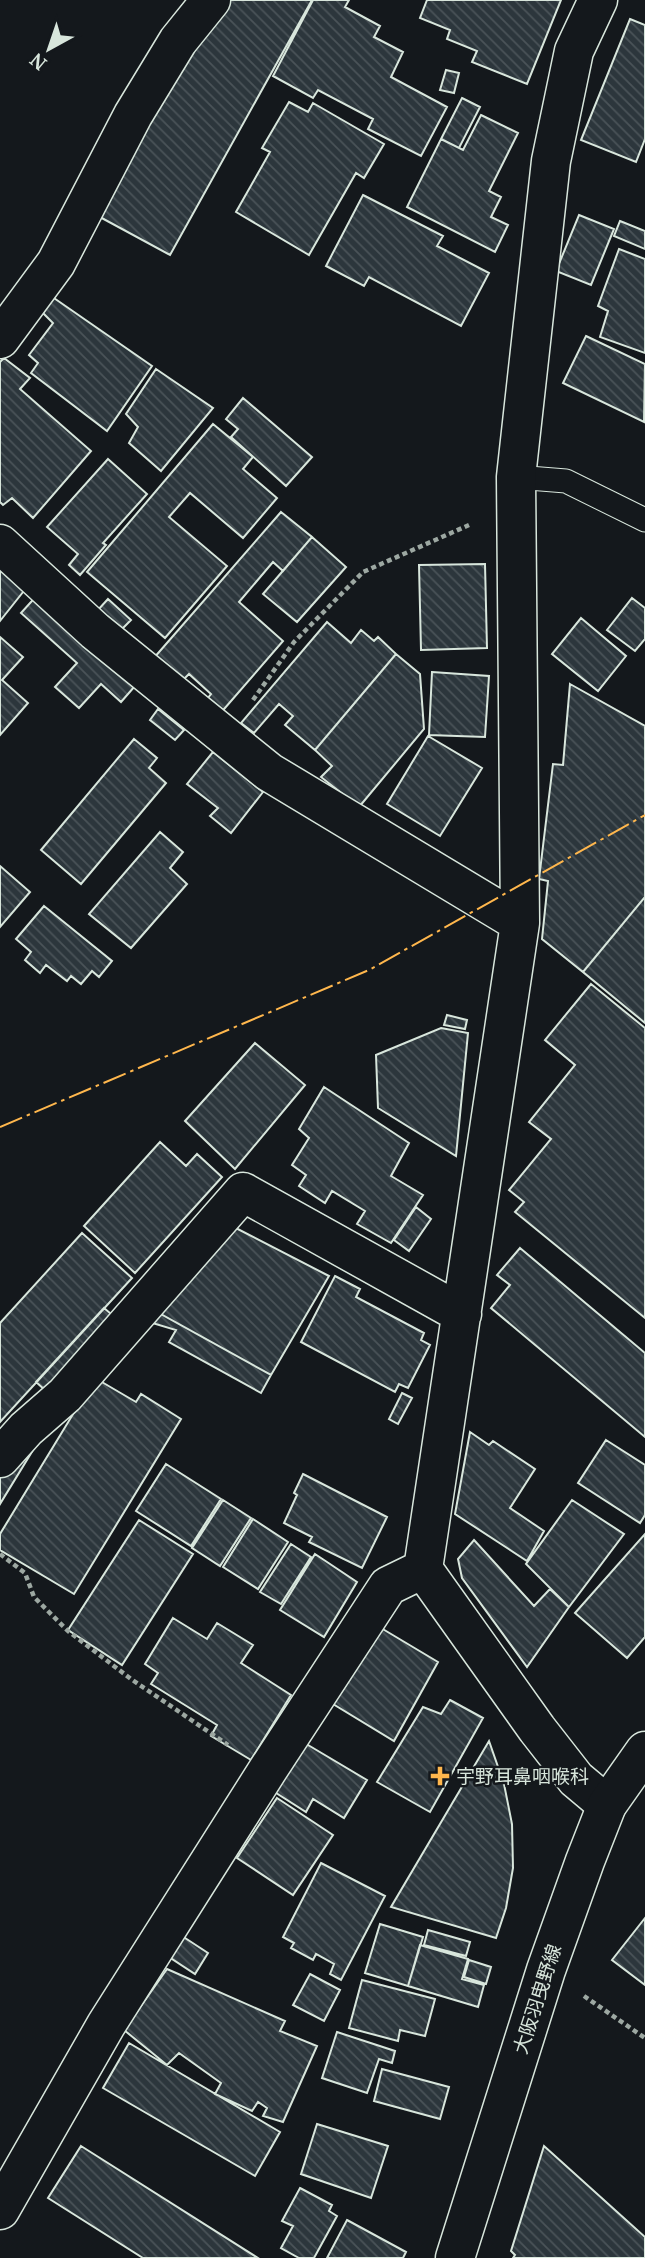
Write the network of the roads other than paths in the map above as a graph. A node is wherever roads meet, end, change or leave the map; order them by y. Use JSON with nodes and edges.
{"nodes":[{"id":1,"x":211,"y":0,"type":"edge"},
{"id":2,"x":597,"y":0,"type":"edge"},
{"id":3,"x":0,"y":339,"type":"edge"},
{"id":4,"x":516,"y":491,"type":"junction"},
{"id":5,"x":645,"y":520,"type":"edge"},
{"id":6,"x":0,"y":544,"type":"edge"},
{"id":7,"x":520,"y":923,"type":"junction"},
{"id":8,"x":462,"y":1314,"type":"junction"},
{"id":9,"x":0,"y":1458,"type":"edge"},
{"id":10,"x":423,"y":1569,"type":"junction"},
{"id":11,"x":645,"y":1751,"type":"edge"},
{"id":12,"x":607,"y":1805,"type":"junction"},
{"id":13,"x":0,"y":2210,"type":"edge"},
{"id":14,"x":455,"y":2258,"type":"edge"}],
"edges":[{"from":1,"to":3,"type":"street"},
{"from":2,"to":4,"type":"street"},
{"from":4,"to":5,"type":"lane"},
{"from":4,"to":7,"type":"street"},
{"from":6,"to":7,"type":"street"},
{"from":7,"to":8,"type":"street"},
{"from":8,"to":9,"type":"street"},
{"from":8,"to":10,"type":"street"},
{"from":10,"to":12,"type":"street"},
{"from":10,"to":13,"type":"street"},
{"from":11,"to":12,"type":"street","name":"大阪羽曳野線"},
{"from":12,"to":14,"type":"street","name":"大阪羽曳野線"}]}
